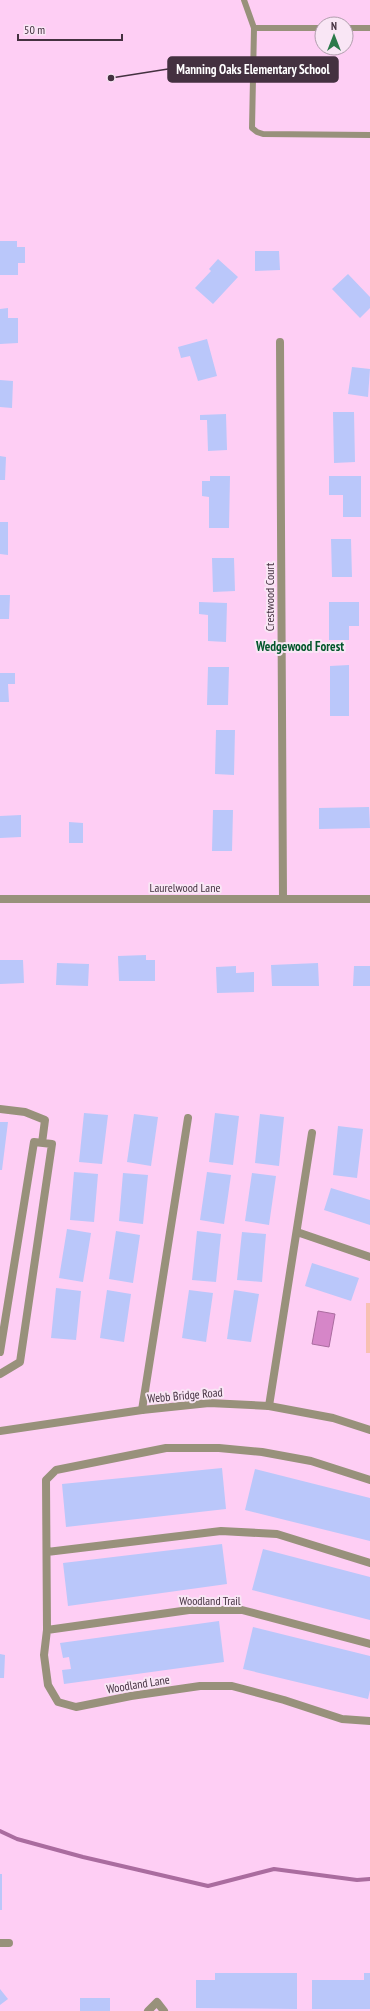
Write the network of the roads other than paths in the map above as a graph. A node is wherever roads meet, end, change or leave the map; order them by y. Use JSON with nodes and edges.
{"nodes":[{"id":1,"x":244,"y":0,"type":"edge"},
{"id":2,"x":254,"y":28,"type":"junction"},
{"id":3,"x":314,"y":28,"type":"edge"},
{"id":4,"x":354,"y":28,"type":"edge"},
{"id":5,"x":370,"y":28,"type":"edge"},
{"id":6,"x":370,"y":135,"type":"edge"},
{"id":7,"x":280,"y":342,"type":"dead end"},
{"id":8,"x":0,"y":899,"type":"edge"},
{"id":9,"x":283,"y":899,"type":"junction"},
{"id":10,"x":370,"y":899,"type":"edge"},
{"id":11,"x":0,"y":1110,"type":"edge"},
{"id":12,"x":188,"y":1118,"type":"dead end"},
{"id":13,"x":312,"y":1133,"type":"dead end"},
{"id":14,"x":42,"y":1143,"type":"junction"},
{"id":15,"x":297,"y":1232,"type":"junction"},
{"id":16,"x":370,"y":1257,"type":"edge"},
{"id":17,"x":0,"y":1352,"type":"edge"},
{"id":18,"x":0,"y":1374,"type":"edge"},
{"id":19,"x":269,"y":1406,"type":"junction"},
{"id":20,"x":142,"y":1410,"type":"junction"},
{"id":21,"x":370,"y":1430,"type":"edge"},
{"id":22,"x":0,"y":1431,"type":"edge"},
{"id":23,"x":370,"y":1480,"type":"edge"},
{"id":24,"x":47,"y":1552,"type":"junction"},
{"id":25,"x":370,"y":1563,"type":"edge"},
{"id":26,"x":47,"y":1630,"type":"junction"},
{"id":27,"x":370,"y":1644,"type":"edge"},
{"id":28,"x":370,"y":1721,"type":"edge"},
{"id":29,"x":0,"y":1943,"type":"edge"},
{"id":30,"x":9,"y":1943,"type":"dead end"},
{"id":31,"x":148,"y":2011,"type":"edge"},
{"id":32,"x":164,"y":2011,"type":"edge"}],
"edges":[{"from":1,"to":2,"type":"lane"},
{"from":2,"to":3,"type":"lane"},
{"from":2,"to":6,"type":"lane"},
{"from":4,"to":5,"type":"lane"},
{"from":7,"to":9,"type":"street","name":"Crestwood Court"},
{"from":8,"to":9,"type":"street","name":"Laurelwood Lane"},
{"from":9,"to":10,"type":"street","name":"Laurelwood Lane"},
{"from":11,"to":14,"type":"street"},
{"from":12,"to":20,"type":"street"},
{"from":13,"to":15,"type":"street"},
{"from":14,"to":17,"type":"street"},
{"from":14,"to":18,"type":"street"},
{"from":15,"to":16,"type":"street"},
{"from":15,"to":19,"type":"street"},
{"from":19,"to":20,"type":"street","name":"Webb Bridge Road"},
{"from":19,"to":21,"type":"street","name":"Webb Bridge Road"},
{"from":20,"to":22,"type":"street","name":"Webb Bridge Road"},
{"from":23,"to":24,"type":"street","name":"Woodland Lane"},
{"from":24,"to":25,"type":"street"},
{"from":24,"to":26,"type":"street","name":"Woodland Lane"},
{"from":26,"to":27,"type":"street","name":"Woodland Trail"},
{"from":26,"to":28,"type":"street","name":"Woodland Lane"},
{"from":29,"to":30,"type":"street"},
{"from":31,"to":32,"type":"street"}]}
